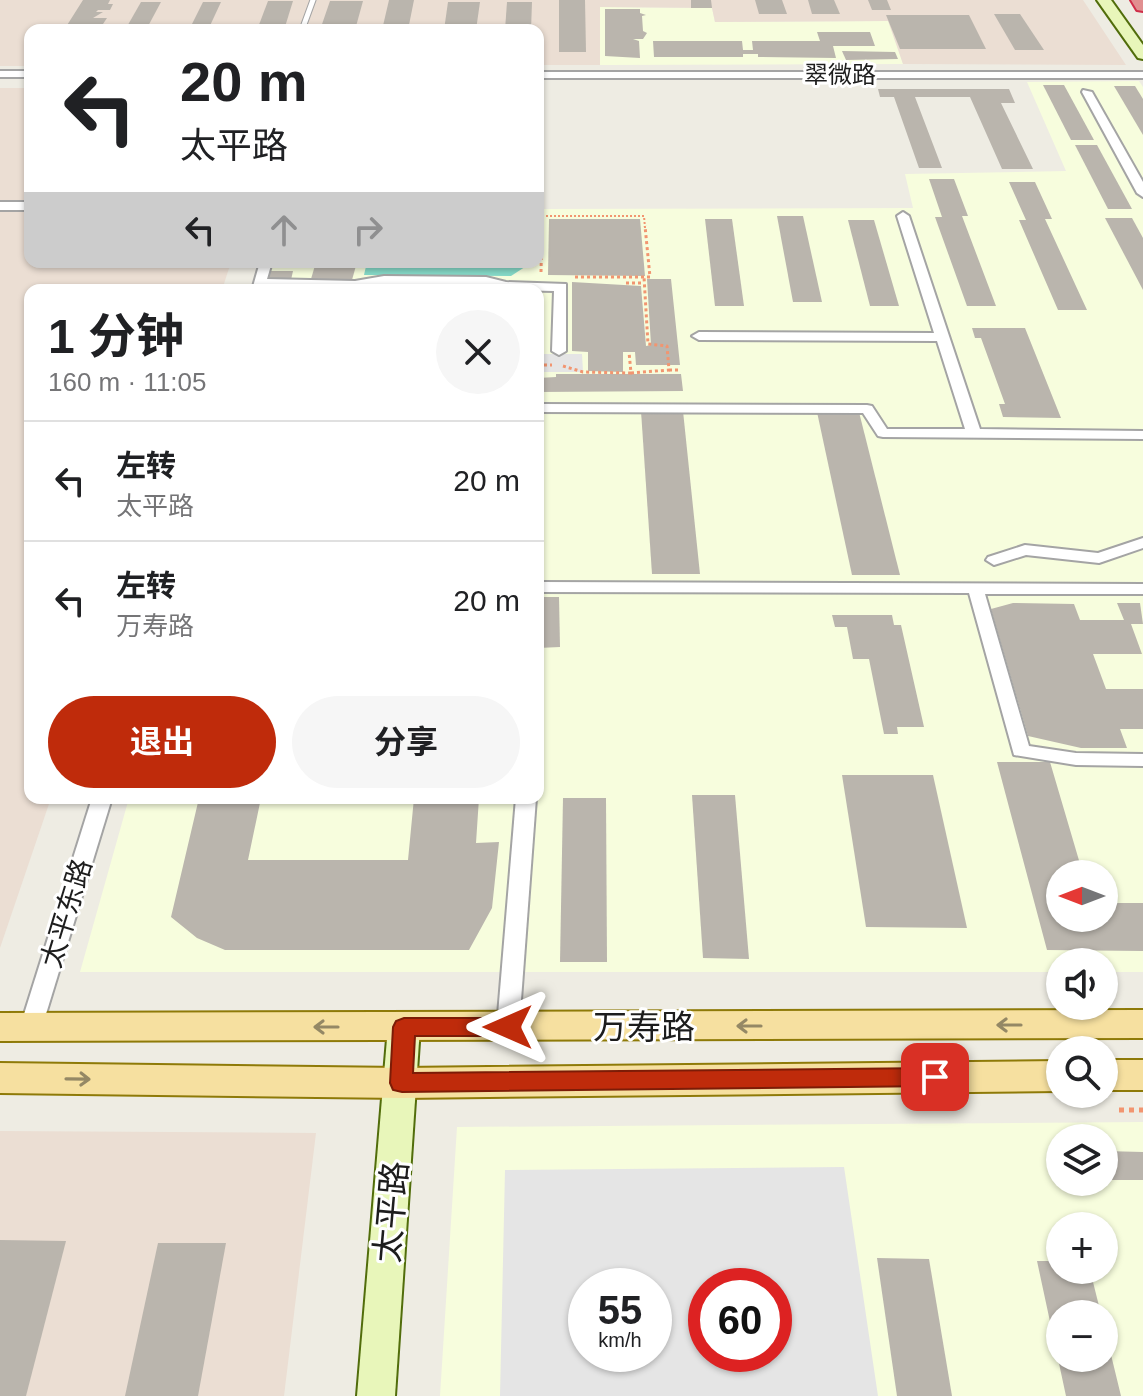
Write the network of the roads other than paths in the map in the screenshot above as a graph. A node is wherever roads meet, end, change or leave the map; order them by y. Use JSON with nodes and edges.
{"nodes":[{"id":1,"x":313,"y":0,"type":"edge"},
{"id":2,"x":1104,"y":0,"type":"edge"},
{"id":3,"x":1139,"y":0,"type":"edge"},
{"id":4,"x":1143,"y":6,"type":"edge"},
{"id":5,"x":304,"y":24,"type":"edge"},
{"id":6,"x":1143,"y":55,"type":"edge"},
{"id":7,"x":0,"y":74,"type":"edge"},
{"id":8,"x":24,"y":74,"type":"edge"},
{"id":9,"x":544,"y":75,"type":"edge"},
{"id":10,"x":1143,"y":75,"type":"edge"},
{"id":11,"x":1087,"y":92,"type":"dead end"},
{"id":12,"x":1143,"y":193,"type":"edge"},
{"id":13,"x":0,"y":206,"type":"edge"},
{"id":14,"x":24,"y":206,"type":"edge"},
{"id":15,"x":903,"y":216,"type":"dead end"},
{"id":16,"x":363,"y":284,"type":"edge"},
{"id":17,"x":495,"y":284,"type":"edge"},
{"id":18,"x":544,"y":287,"type":"edge"},
{"id":19,"x":699,"y":336,"type":"dead end"},
{"id":20,"x":942,"y":337,"type":"junction"},
{"id":21,"x":559,"y":351,"type":"dead end"},
{"id":22,"x":544,"y":408,"type":"edge"},
{"id":23,"x":974,"y":434,"type":"junction"},
{"id":24,"x":1143,"y":435,"type":"edge"},
{"id":25,"x":1141,"y":548,"type":"edge"},
{"id":26,"x":994,"y":560,"type":"dead end"},
{"id":27,"x":544,"y":587,"type":"edge"},
{"id":28,"x":1143,"y":589,"type":"edge"},
{"id":29,"x":976,"y":590,"type":"junction"},
{"id":30,"x":1143,"y":760,"type":"edge"},
{"id":31,"x":100,"y":804,"type":"edge"},
{"id":32,"x":526,"y":804,"type":"edge"},
{"id":33,"x":1143,"y":1024,"type":"edge"},
{"id":34,"x":16,"y":1027,"type":"edge"},
{"id":35,"x":404,"y":1027,"type":"junction"},
{"id":36,"x":508,"y":1027,"type":"junction"},
{"id":37,"x":1118,"y":1075,"type":"edge"},
{"id":38,"x":1143,"y":1075,"type":"edge"},
{"id":39,"x":1046,"y":1076,"type":"edge"},
{"id":40,"x":0,"y":1078,"type":"edge"},
{"id":41,"x":402,"y":1083,"type":"junction"},
{"id":42,"x":376,"y":1396,"type":"edge"}],
"edges":[{"from":1,"to":5,"type":"lane"},
{"from":2,"to":6,"type":"street"},
{"from":3,"to":4,"type":"highway"},
{"from":7,"to":8,"type":"street"},
{"from":9,"to":10,"type":"street","name":"翠微路"},
{"from":11,"to":12,"type":"street"},
{"from":13,"to":14,"type":"street"},
{"from":15,"to":20,"type":"street"},
{"from":16,"to":17,"type":"street"},
{"from":18,"to":21,"type":"street"},
{"from":19,"to":20,"type":"street"},
{"from":20,"to":23,"type":"street"},
{"from":22,"to":23,"type":"street"},
{"from":23,"to":24,"type":"street"},
{"from":25,"to":26,"type":"street"},
{"from":27,"to":29,"type":"street"},
{"from":28,"to":29,"type":"street"},
{"from":29,"to":30,"type":"street"},
{"from":31,"to":34,"type":"street","name":"太平东路"},
{"from":32,"to":36,"type":"street"},
{"from":33,"to":36,"type":"main road","name":"万寿路","one_way":true},
{"from":35,"to":34,"type":"main road","name":"万寿路","one_way":true},
{"from":35,"to":36,"type":"main road","name":"万寿路"},
{"from":35,"to":41,"type":"street","name":"太平路"},
{"from":37,"to":38,"type":"main road"},
{"from":39,"to":41,"type":"main road","name":"万寿路"},
{"from":40,"to":41,"type":"main road","name":"万寿路","one_way":true},
{"from":41,"to":42,"type":"street","name":"太平路"}]}
